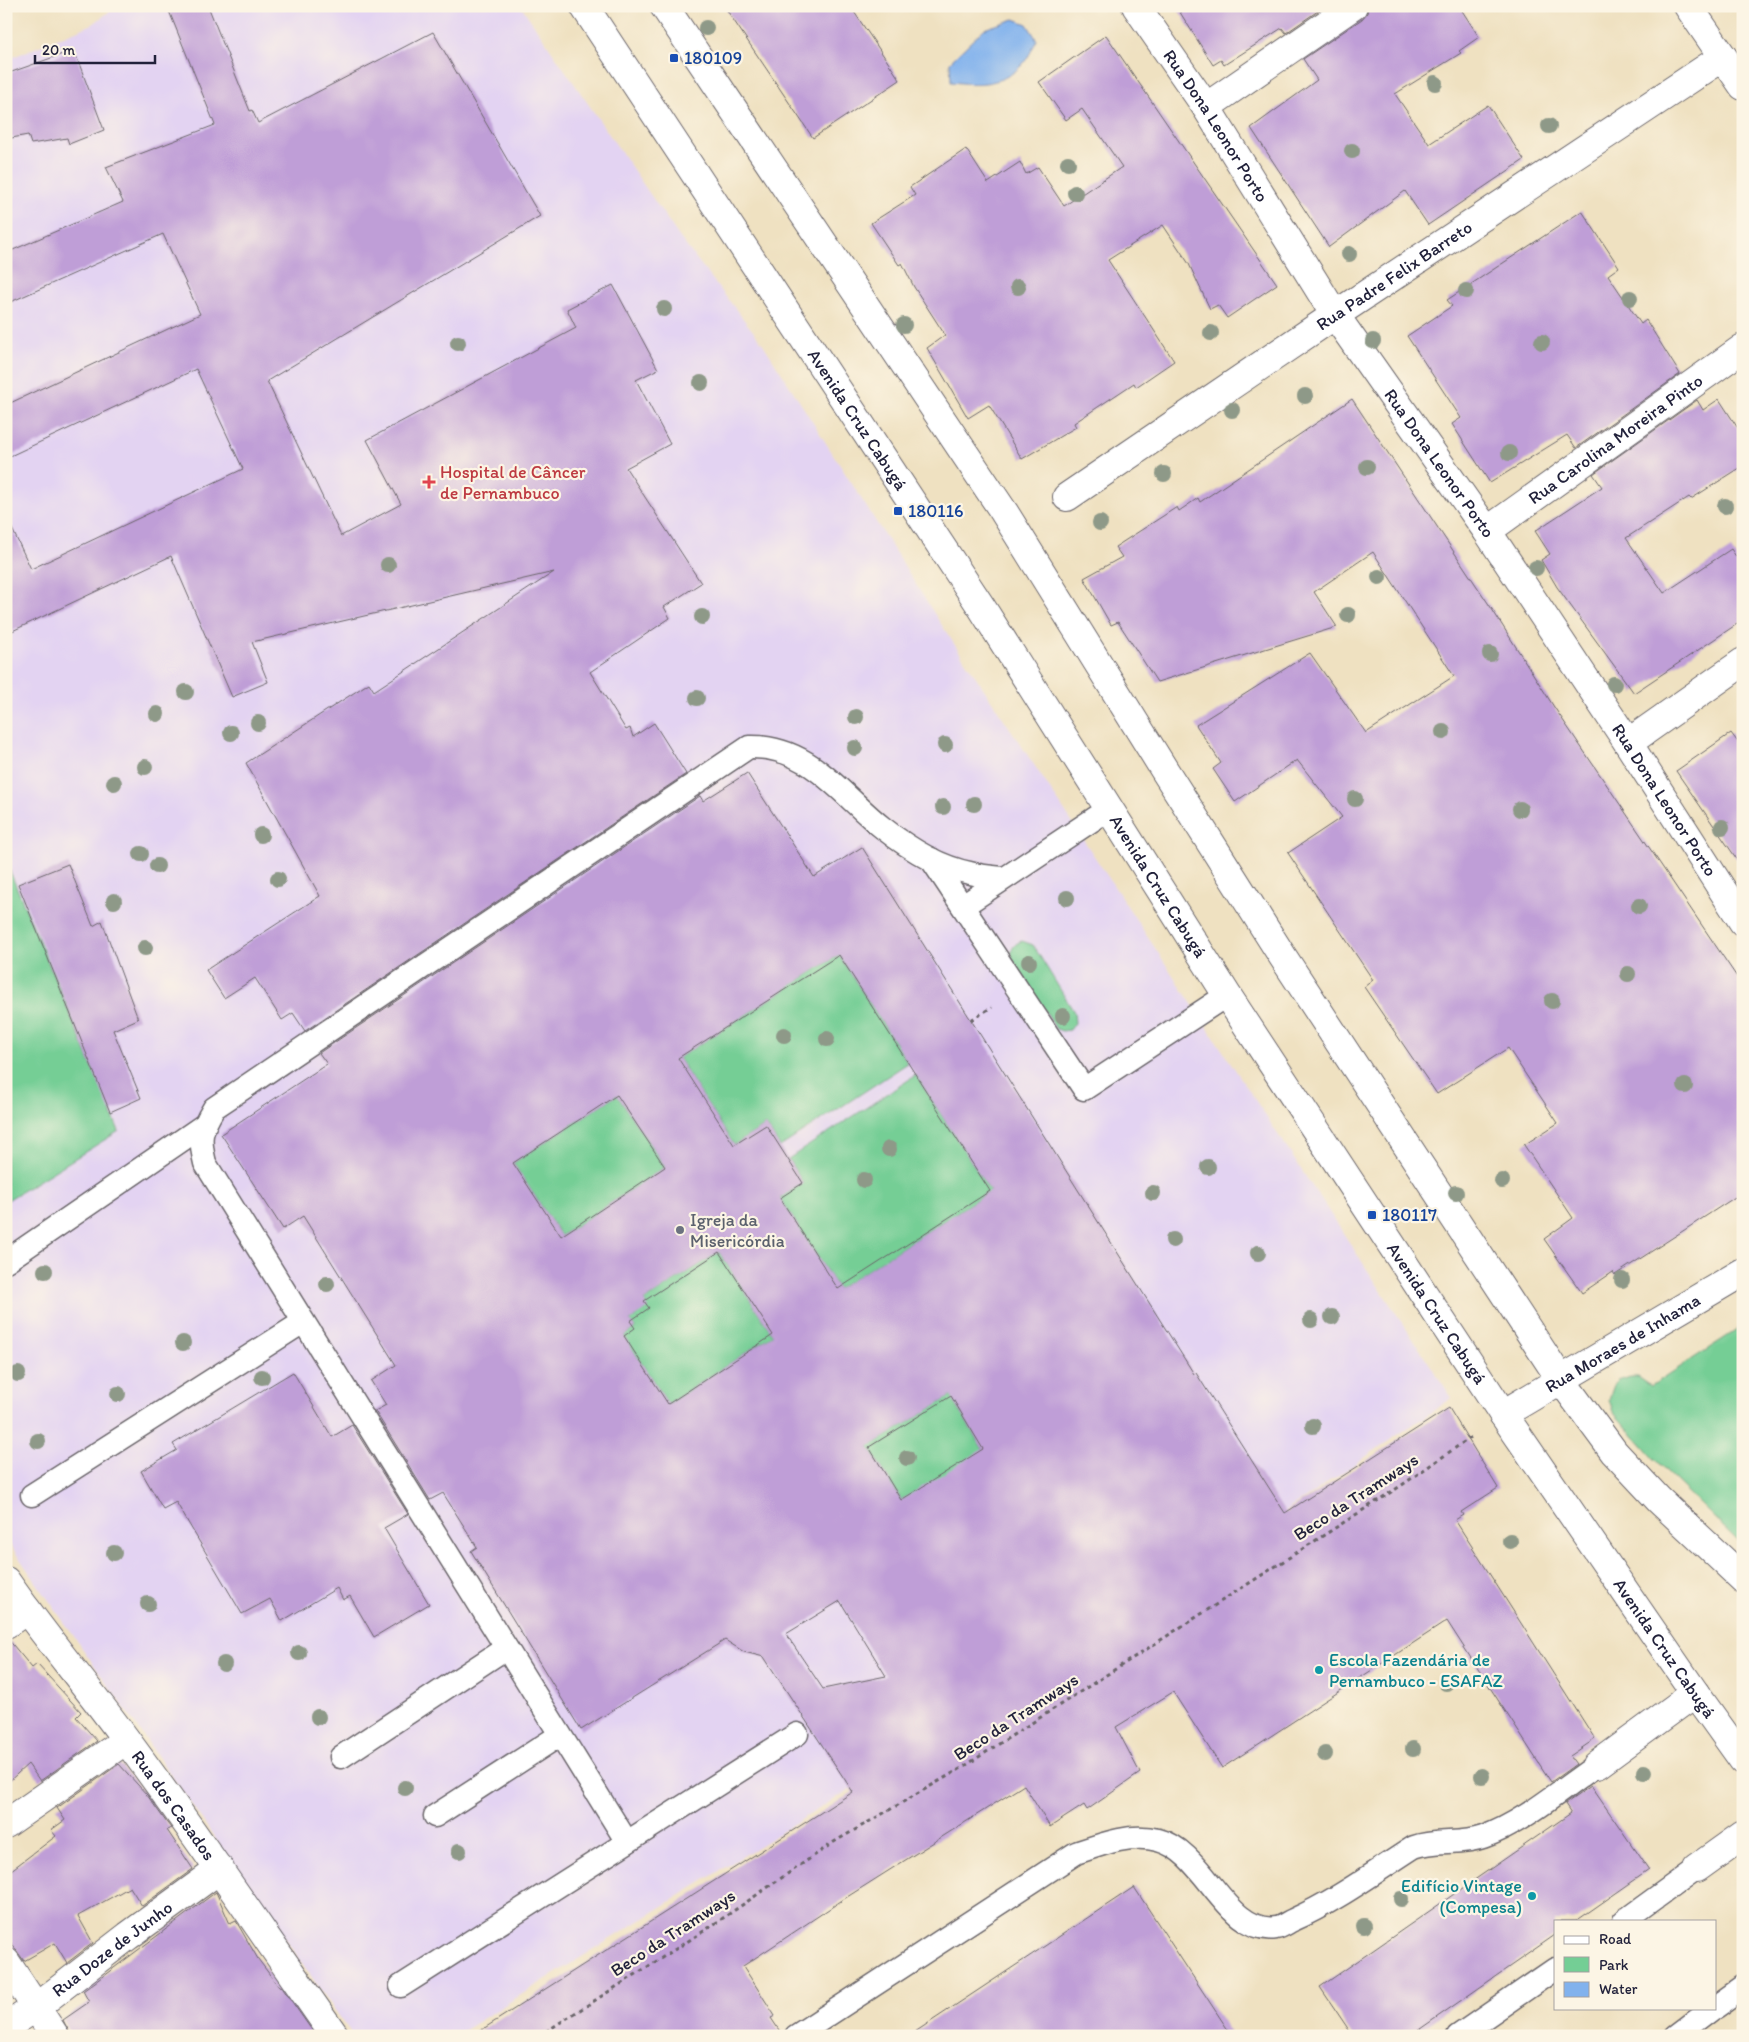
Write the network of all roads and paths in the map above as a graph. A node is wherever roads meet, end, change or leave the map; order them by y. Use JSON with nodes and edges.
{"nodes":[{"id":1,"x":584,"y":6,"type":"edge"},
{"id":2,"x":664,"y":6,"type":"edge"},
{"id":3,"x":1136,"y":6,"type":"edge"},
{"id":4,"x":1353,"y":6,"type":"edge"},
{"id":5,"x":1688,"y":6,"type":"edge"},
{"id":6,"x":1723,"y":57,"type":"junction"},
{"id":7,"x":1743,"y":86,"type":"edge"},
{"id":8,"x":1206,"y":107,"type":"junction"},
{"id":9,"x":1335,"y":315,"type":"junction"},
{"id":10,"x":1743,"y":348,"type":"edge"},
{"id":11,"x":1068,"y":496,"type":"dead end"},
{"id":12,"x":1487,"y":531,"type":"junction"},
{"id":13,"x":1743,"y":662,"type":"edge"},
{"id":14,"x":1628,"y":743,"type":"junction"},
{"id":15,"x":1109,"y":809,"type":"junction"},
{"id":16,"x":931,"y":859,"type":"junction"},
{"id":17,"x":1004,"y":878,"type":"junction"},
{"id":18,"x":963,"y":906,"type":"junction"},
{"id":19,"x":1743,"y":922,"type":"edge"},
{"id":20,"x":1227,"y":995,"type":"junction"},
{"id":21,"x":204,"y":1125,"type":"junction"},
{"id":22,"x":6,"y":1261,"type":"edge"},
{"id":23,"x":1743,"y":1272,"type":"edge"},
{"id":24,"x":303,"y":1322,"type":"junction"},
{"id":25,"x":1561,"y":1380,"type":"junction"},
{"id":26,"x":1503,"y":1414,"type":"junction"},
{"id":27,"x":32,"y":1495,"type":"dead end"},
{"id":28,"x":1743,"y":1578,"type":"edge"},
{"id":29,"x":6,"y":1581,"type":"edge"},
{"id":30,"x":16,"y":1617,"type":"edge"},
{"id":31,"x":506,"y":1648,"type":"junction"},
{"id":32,"x":1694,"y":1693,"type":"junction"},
{"id":33,"x":797,"y":1734,"type":"dead end"},
{"id":34,"x":560,"y":1735,"type":"junction"},
{"id":35,"x":126,"y":1740,"type":"junction"},
{"id":36,"x":341,"y":1757,"type":"dead end"},
{"id":37,"x":1743,"y":1760,"type":"edge"},
{"id":38,"x":1597,"y":1765,"type":"joint"},
{"id":39,"x":435,"y":1816,"type":"dead end"},
{"id":40,"x":6,"y":1824,"type":"edge"},
{"id":41,"x":1743,"y":1835,"type":"edge"},
{"id":42,"x":627,"y":1842,"type":"junction"},
{"id":43,"x":1697,"y":1868,"type":"joint"},
{"id":44,"x":220,"y":1869,"type":"junction"},
{"id":45,"x":1625,"y":1920,"type":"edge"},
{"id":46,"x":6,"y":1962,"type":"edge"},
{"id":47,"x":1554,"y":1970,"type":"edge"},
{"id":48,"x":401,"y":1986,"type":"dead end"},
{"id":49,"x":1743,"y":1987,"type":"edge"},
{"id":50,"x":1716,"y":2007,"type":"edge"},
{"id":51,"x":35,"y":2008,"type":"junction"},
{"id":52,"x":1711,"y":2010,"type":"edge"},
{"id":53,"x":6,"y":2027,"type":"edge"},
{"id":54,"x":55,"y":2036,"type":"edge"},
{"id":55,"x":335,"y":2036,"type":"edge"},
{"id":56,"x":539,"y":2036,"type":"edge"},
{"id":57,"x":796,"y":2036,"type":"edge"},
{"id":58,"x":1458,"y":2036,"type":"edge"},
{"id":59,"x":1676,"y":2036,"type":"edge"}],
"edges":[{"from":1,"to":15,"type":"main road","name":"Avenida Cruz Cabugá"},
{"from":2,"to":25,"type":"main road"},
{"from":3,"to":8,"type":"main road","name":"Rua Dona Leonor Porto"},
{"from":4,"to":8,"type":"main road"},
{"from":5,"to":6,"type":"main road"},
{"from":6,"to":7,"type":"main road"},
{"from":6,"to":9,"type":"main road","name":"Rua Padre Felix Barreto"},
{"from":8,"to":9,"type":"main road","name":"Rua Dona Leonor Porto"},
{"from":9,"to":11,"type":"main road","name":"Rua Padre Felix Barreto"},
{"from":9,"to":12,"type":"main road","name":"Rua Dona Leonor Porto"},
{"from":10,"to":12,"type":"main road","name":"Rua Carolina Moreira Pinto"},
{"from":12,"to":14,"type":"main road","name":"Rua Dona Leonor Porto"},
{"from":13,"to":14,"type":"main road"},
{"from":14,"to":19,"type":"main road","name":"Rua Dona Leonor Porto"},
{"from":15,"to":17,"type":"lane"},
{"from":15,"to":20,"type":"main road","name":"Avenida Cruz Cabugá"},
{"from":16,"to":17,"type":"lane"},
{"from":16,"to":18,"type":"lane"},
{"from":16,"to":21,"type":"lane"},
{"from":17,"to":18,"type":"lane"},
{"from":18,"to":20,"type":"lane"},
{"from":20,"to":26,"type":"main road","name":"Avenida Cruz Cabugá"},
{"from":21,"to":22,"type":"lane"},
{"from":21,"to":24,"type":"lane"},
{"from":23,"to":25,"type":"main road","name":"Rua Moraes de Inhama"},
{"from":24,"to":27,"type":"lane"},
{"from":24,"to":31,"type":"lane"},
{"from":25,"to":26,"type":"main road","name":"Rua Moraes de Inhama"},
{"from":25,"to":28,"type":"main road"},
{"from":26,"to":32,"type":"main road","name":"Avenida Cruz Cabugá"},
{"from":26,"to":56,"type":"path","name":"Beco da Tramways"},
{"from":29,"to":30,"type":"main road","name":"Rua dos Casados"},
{"from":30,"to":35,"type":"main road","name":"Rua dos Casados"},
{"from":31,"to":34,"type":"lane"},
{"from":31,"to":36,"type":"lane"},
{"from":32,"to":37,"type":"main road","name":"Avenida Cruz Cabugá"},
{"from":32,"to":38,"type":"main road"},
{"from":33,"to":42,"type":"lane"},
{"from":34,"to":39,"type":"lane"},
{"from":34,"to":42,"type":"lane"},
{"from":35,"to":40,"type":"main road"},
{"from":35,"to":44,"type":"main road","name":"Rua dos Casados"},
{"from":38,"to":57,"type":"lane"},
{"from":41,"to":43,"type":"main road"},
{"from":42,"to":48,"type":"lane"},
{"from":43,"to":45,"type":"lane"},
{"from":44,"to":51,"type":"main road","name":"Rua Doze de Junho"},
{"from":44,"to":55,"type":"main road","name":"Rua dos Casados"},
{"from":46,"to":51,"type":"main road"},
{"from":47,"to":58,"type":"lane"},
{"from":49,"to":50,"type":"lane"},
{"from":51,"to":53,"type":"main road","name":"Rua Doze de Junho"},
{"from":51,"to":54,"type":"main road"},
{"from":52,"to":59,"type":"lane"}]}
